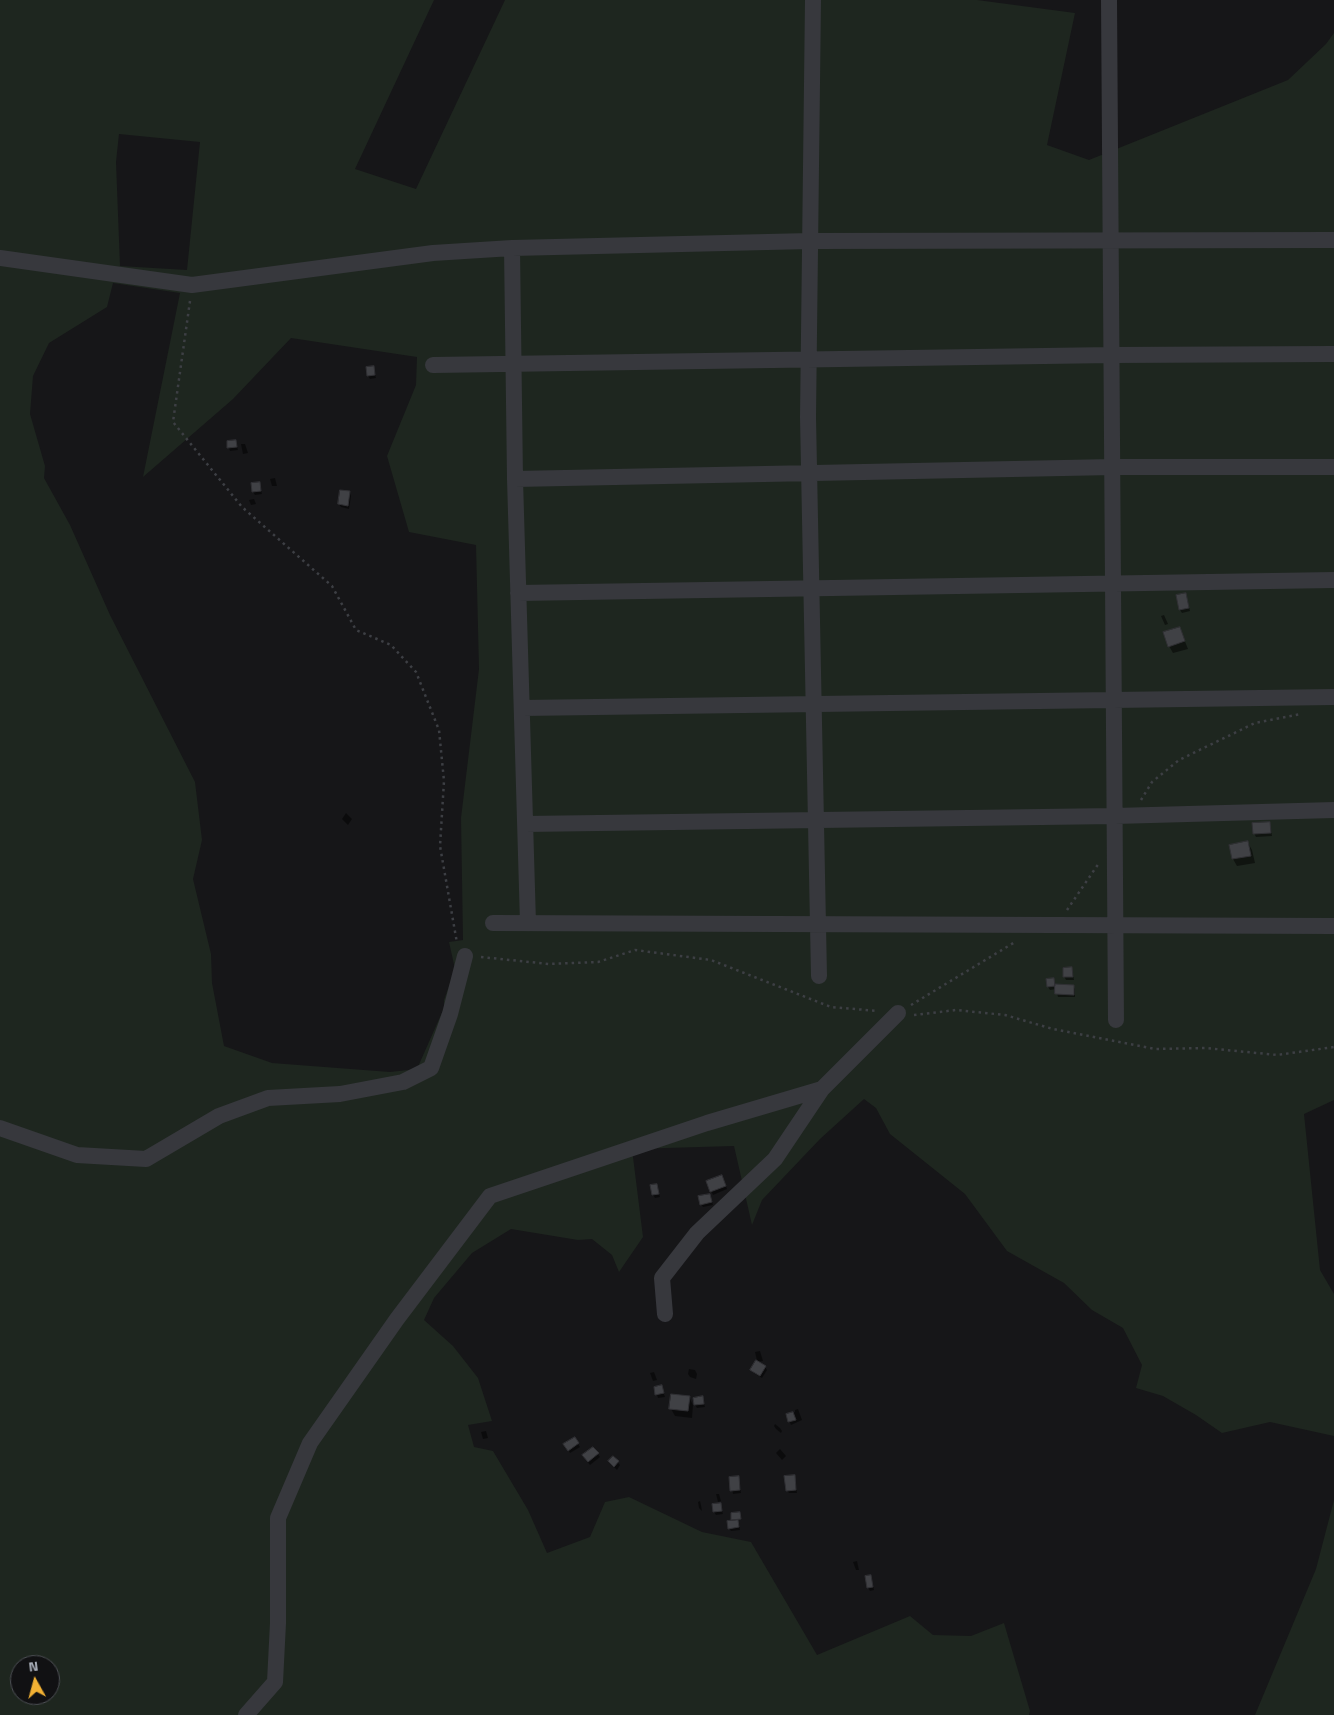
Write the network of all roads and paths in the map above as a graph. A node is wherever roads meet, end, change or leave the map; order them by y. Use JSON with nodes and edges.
{"nodes":[{"id":1,"x":813,"y":0,"type":"edge"},
{"id":2,"x":1109,"y":0,"type":"edge"},
{"id":3,"x":1334,"y":240,"type":"edge"},
{"id":4,"x":810,"y":241,"type":"junction"},
{"id":5,"x":1111,"y":241,"type":"junction"},
{"id":6,"x":512,"y":248,"type":"junction"},
{"id":7,"x":0,"y":258,"type":"edge"},
{"id":8,"x":1334,"y":354,"type":"edge"},
{"id":9,"x":1112,"y":355,"type":"junction"},
{"id":10,"x":808,"y":359,"type":"junction"},
{"id":11,"x":514,"y":364,"type":"junction"},
{"id":12,"x":433,"y":365,"type":"dead end"},
{"id":13,"x":1334,"y":467,"type":"edge"},
{"id":14,"x":1113,"y":468,"type":"junction"},
{"id":15,"x":809,"y":473,"type":"junction"},
{"id":16,"x":515,"y":479,"type":"junction"},
{"id":17,"x":1334,"y":580,"type":"edge"},
{"id":18,"x":1113,"y":583,"type":"junction"},
{"id":19,"x":811,"y":588,"type":"junction"},
{"id":20,"x":518,"y":594,"type":"junction"},
{"id":21,"x":1334,"y":697,"type":"edge"},
{"id":22,"x":1114,"y":700,"type":"junction"},
{"id":23,"x":814,"y":704,"type":"junction"},
{"id":24,"x":522,"y":708,"type":"junction"},
{"id":25,"x":1334,"y":810,"type":"edge"},
{"id":26,"x":1115,"y":816,"type":"junction"},
{"id":27,"x":816,"y":820,"type":"junction"},
{"id":28,"x":525,"y":824,"type":"junction"},
{"id":29,"x":492,"y":923,"type":"dead end"},
{"id":30,"x":528,"y":923,"type":"junction"},
{"id":31,"x":818,"y":924,"type":"junction"},
{"id":32,"x":1116,"y":926,"type":"junction"},
{"id":33,"x":1334,"y":926,"type":"edge"},
{"id":34,"x":466,"y":956,"type":"dead end"},
{"id":35,"x":819,"y":976,"type":"dead end"},
{"id":36,"x":898,"y":1013,"type":"dead end"},
{"id":37,"x":1116,"y":1020,"type":"dead end"},
{"id":38,"x":822,"y":1089,"type":"junction"},
{"id":39,"x":0,"y":1128,"type":"edge"},
{"id":40,"x":665,"y":1314,"type":"dead end"},
{"id":41,"x":246,"y":1715,"type":"edge"}],
"edges":[{"from":1,"to":4,"type":"street"},
{"from":2,"to":5,"type":"street"},
{"from":3,"to":5,"type":"street"},
{"from":4,"to":5,"type":"street"},
{"from":4,"to":6,"type":"street"},
{"from":4,"to":10,"type":"street"},
{"from":5,"to":9,"type":"street"},
{"from":6,"to":7,"type":"street"},
{"from":6,"to":11,"type":"street"},
{"from":8,"to":9,"type":"street"},
{"from":9,"to":10,"type":"street"},
{"from":9,"to":14,"type":"street"},
{"from":10,"to":11,"type":"street"},
{"from":10,"to":15,"type":"street"},
{"from":11,"to":12,"type":"street"},
{"from":11,"to":16,"type":"street"},
{"from":13,"to":14,"type":"street"},
{"from":14,"to":15,"type":"street"},
{"from":14,"to":18,"type":"street"},
{"from":15,"to":16,"type":"street"},
{"from":15,"to":19,"type":"street"},
{"from":16,"to":20,"type":"street"},
{"from":17,"to":18,"type":"street"},
{"from":18,"to":19,"type":"street"},
{"from":18,"to":22,"type":"street"},
{"from":19,"to":20,"type":"street"},
{"from":19,"to":23,"type":"street"},
{"from":20,"to":24,"type":"street"},
{"from":21,"to":22,"type":"street"},
{"from":22,"to":23,"type":"street"},
{"from":22,"to":26,"type":"street"},
{"from":23,"to":24,"type":"street"},
{"from":23,"to":27,"type":"street"},
{"from":24,"to":28,"type":"street"},
{"from":25,"to":26,"type":"street"},
{"from":26,"to":27,"type":"street"},
{"from":26,"to":32,"type":"street"},
{"from":27,"to":28,"type":"street"},
{"from":27,"to":31,"type":"street"},
{"from":28,"to":30,"type":"street"},
{"from":29,"to":30,"type":"street"},
{"from":30,"to":31,"type":"street"},
{"from":31,"to":32,"type":"street"},
{"from":31,"to":35,"type":"street"},
{"from":32,"to":33,"type":"street"},
{"from":32,"to":37,"type":"street"},
{"from":34,"to":39,"type":"street"},
{"from":36,"to":38,"type":"street"},
{"from":38,"to":40,"type":"street"},
{"from":38,"to":41,"type":"street"}]}
